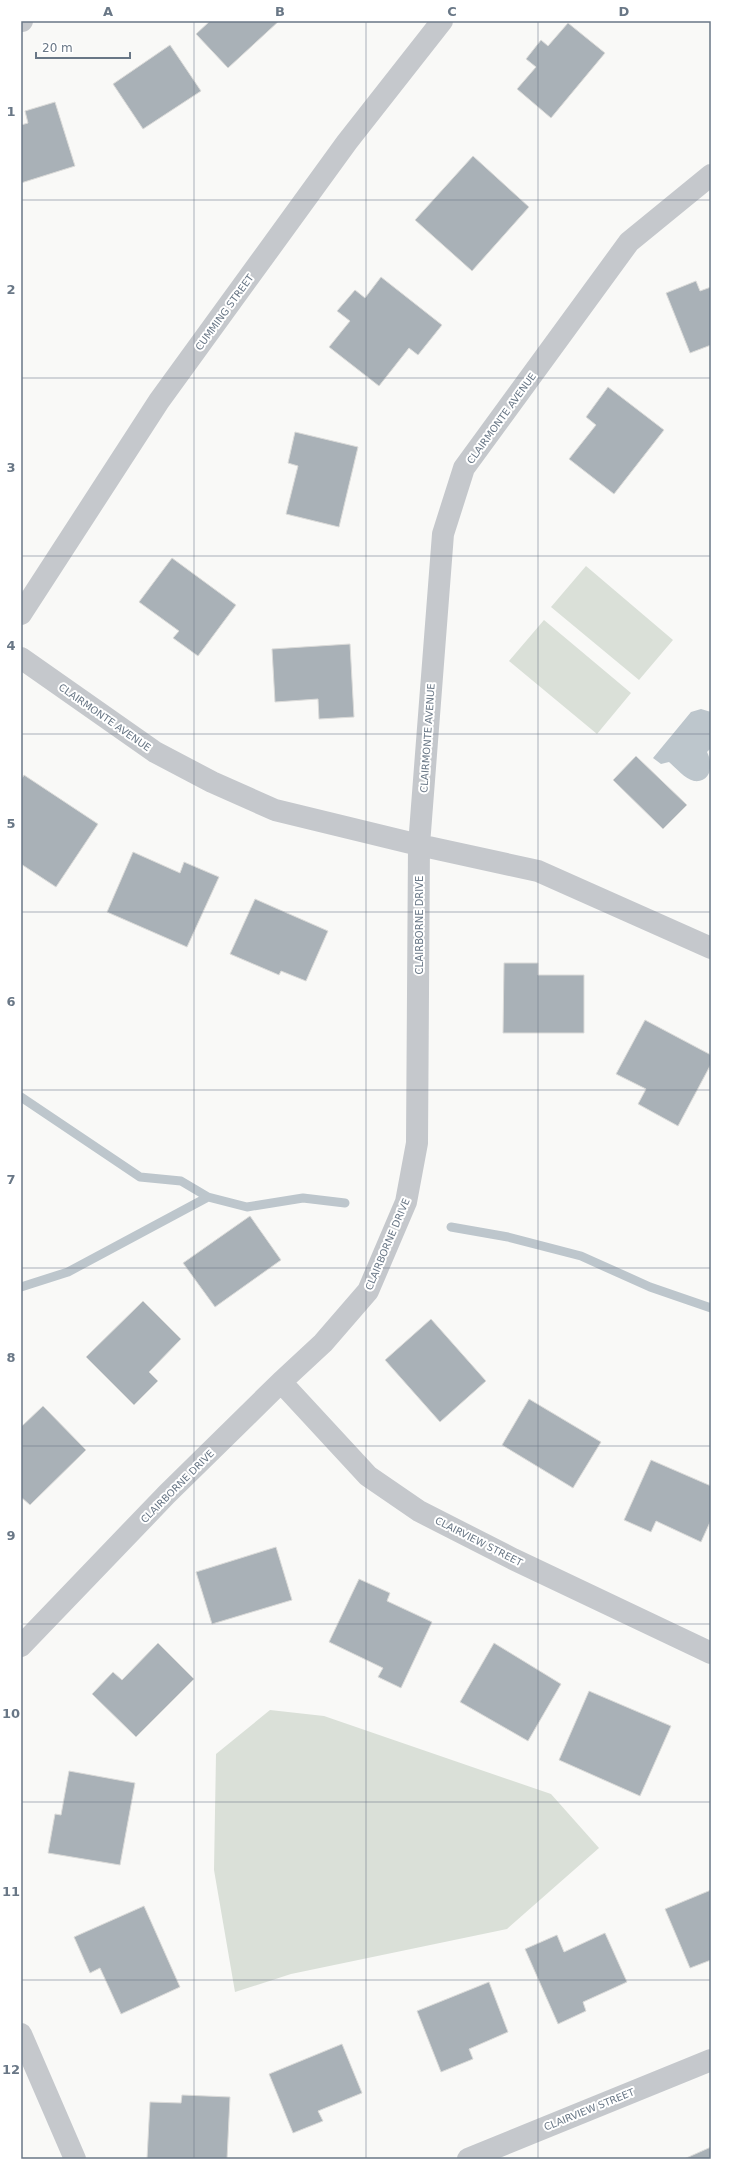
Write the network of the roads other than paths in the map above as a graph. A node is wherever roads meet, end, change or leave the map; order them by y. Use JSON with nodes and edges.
{"nodes":[{"id":1,"x":442,"y":21,"type":"edge"},
{"id":2,"x":711,"y":175,"type":"edge"},
{"id":3,"x":21,"y":614,"type":"edge"},
{"id":4,"x":21,"y":658,"type":"edge"},
{"id":5,"x":419,"y":845,"type":"junction"},
{"id":6,"x":711,"y":948,"type":"edge"},
{"id":7,"x":281,"y":1382,"type":"junction"},
{"id":8,"x":21,"y":1646,"type":"edge"},
{"id":9,"x":711,"y":1653,"type":"edge"},
{"id":10,"x":21,"y":2034,"type":"edge"},
{"id":11,"x":711,"y":2060,"type":"edge"},
{"id":12,"x":75,"y":2159,"type":"edge"},
{"id":13,"x":468,"y":2159,"type":"edge"}],
"edges":[{"from":1,"to":3,"type":"street","name":"CUMMING STREET"},
{"from":2,"to":5,"type":"street","name":"CLAIRMONTE AVENUE"},
{"from":4,"to":5,"type":"street","name":"CLAIRMONTE AVENUE"},
{"from":5,"to":6,"type":"street","name":"CLAIRMONTE AVENUE"},
{"from":5,"to":7,"type":"street","name":"CLAIRBORNE DRIVE"},
{"from":7,"to":8,"type":"street","name":"CLAIRBORNE DRIVE"},
{"from":7,"to":9,"type":"street","name":"CLAIRVIEW STREET"},
{"from":10,"to":12,"type":"street"},
{"from":11,"to":13,"type":"street","name":"CLAIRVIEW STREET"}]}
